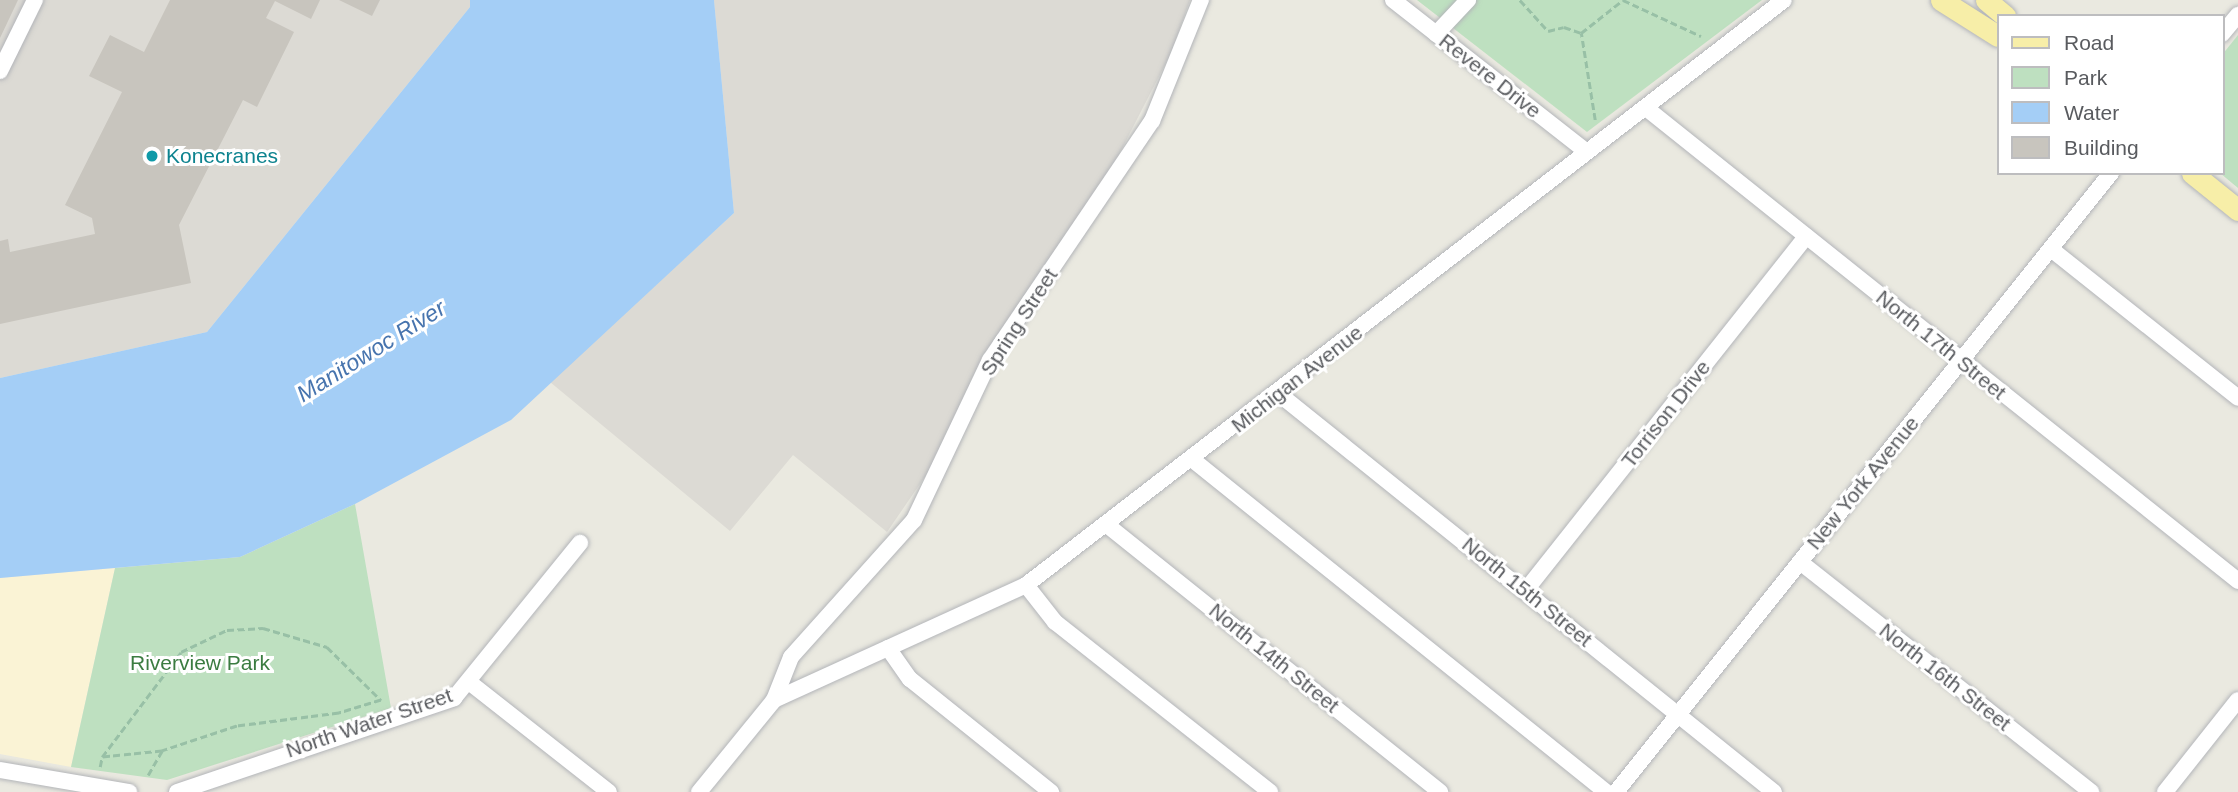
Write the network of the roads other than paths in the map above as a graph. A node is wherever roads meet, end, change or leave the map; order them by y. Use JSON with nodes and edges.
{"nodes":[{"id":1,"x":35,"y":0,"type":"edge"},
{"id":2,"x":1201,"y":0,"type":"edge"},
{"id":3,"x":1393,"y":0,"type":"edge"},
{"id":4,"x":1468,"y":0,"type":"edge"},
{"id":5,"x":1784,"y":0,"type":"edge"},
{"id":6,"x":1941,"y":0,"type":"edge"},
{"id":7,"x":1986,"y":0,"type":"edge"},
{"id":8,"x":2003,"y":14,"type":"edge"},
{"id":9,"x":2238,"y":15,"type":"edge"},
{"id":10,"x":2224,"y":32,"type":"edge"},
{"id":11,"x":1436,"y":34,"type":"junction"},
{"id":12,"x":1996,"y":35,"type":"edge"},
{"id":13,"x":0,"y":71,"type":"edge"},
{"id":14,"x":1646,"y":108,"type":"junction"},
{"id":15,"x":1587,"y":152,"type":"junction"},
{"id":16,"x":2109,"y":175,"type":"edge"},
{"id":17,"x":2194,"y":175,"type":"edge"},
{"id":18,"x":2238,"y":210,"type":"edge"},
{"id":19,"x":1806,"y":237,"type":"junction"},
{"id":20,"x":2051,"y":249,"type":"junction"},
{"id":21,"x":1960,"y":361,"type":"junction"},
{"id":22,"x":1279,"y":394,"type":"junction"},
{"id":23,"x":2238,"y":398,"type":"edge"},
{"id":24,"x":1193,"y":460,"type":"junction"},
{"id":25,"x":1107,"y":525,"type":"junction"},
{"id":26,"x":580,"y":543,"type":"dead end"},
{"id":27,"x":1800,"y":562,"type":"junction"},
{"id":28,"x":2238,"y":581,"type":"edge"},
{"id":29,"x":1026,"y":585,"type":"junction"},
{"id":30,"x":1526,"y":590,"type":"junction"},
{"id":31,"x":888,"y":648,"type":"junction"},
{"id":32,"x":469,"y":682,"type":"junction"},
{"id":33,"x":774,"y":700,"type":"junction"},
{"id":34,"x":2238,"y":700,"type":"edge"},
{"id":35,"x":1678,"y":714,"type":"junction"},
{"id":36,"x":0,"y":770,"type":"edge"},
{"id":37,"x":99,"y":789,"type":"edge"},
{"id":38,"x":129,"y":792,"type":"edge"},
{"id":39,"x":177,"y":792,"type":"edge"},
{"id":40,"x":609,"y":792,"type":"edge"},
{"id":41,"x":699,"y":792,"type":"edge"},
{"id":42,"x":1051,"y":792,"type":"edge"},
{"id":43,"x":1270,"y":792,"type":"edge"},
{"id":44,"x":1440,"y":792,"type":"edge"},
{"id":45,"x":1606,"y":792,"type":"edge"},
{"id":46,"x":1616,"y":792,"type":"edge"},
{"id":47,"x":1774,"y":792,"type":"edge"},
{"id":48,"x":2091,"y":792,"type":"edge"},
{"id":49,"x":2165,"y":792,"type":"edge"}],
"edges":[{"from":1,"to":13,"type":"street"},
{"from":2,"to":33,"type":"street","name":"Spring Street"},
{"from":3,"to":11,"type":"street","name":"Revere Drive"},
{"from":4,"to":11,"type":"street"},
{"from":5,"to":14,"type":"street","name":"Michigan Avenue"},
{"from":6,"to":12,"type":"main road"},
{"from":7,"to":8,"type":"main road"},
{"from":9,"to":10,"type":"street"},
{"from":11,"to":15,"type":"street","name":"Revere Drive"},
{"from":14,"to":15,"type":"street","name":"Michigan Avenue"},
{"from":14,"to":19,"type":"street","name":"North 17th Street"},
{"from":15,"to":22,"type":"street","name":"Michigan Avenue"},
{"from":16,"to":20,"type":"street","name":"New York Avenue"},
{"from":17,"to":18,"type":"main road"},
{"from":19,"to":21,"type":"street","name":"North 17th Street"},
{"from":19,"to":30,"type":"street","name":"Torrison Drive"},
{"from":20,"to":21,"type":"street","name":"New York Avenue"},
{"from":20,"to":23,"type":"street"},
{"from":21,"to":27,"type":"street","name":"New York Avenue"},
{"from":21,"to":28,"type":"street","name":"North 17th Street"},
{"from":22,"to":24,"type":"street","name":"Michigan Avenue"},
{"from":22,"to":30,"type":"street","name":"North 15th Street"},
{"from":24,"to":25,"type":"street","name":"Michigan Avenue"},
{"from":24,"to":45,"type":"street"},
{"from":25,"to":29,"type":"street","name":"Michigan Avenue"},
{"from":25,"to":44,"type":"street","name":"North 14th Street"},
{"from":26,"to":32,"type":"street","name":"North Water Street"},
{"from":27,"to":35,"type":"street","name":"New York Avenue"},
{"from":27,"to":48,"type":"street","name":"North 16th Street"},
{"from":29,"to":31,"type":"street","name":"Michigan Avenue"},
{"from":29,"to":43,"type":"street"},
{"from":30,"to":35,"type":"street","name":"North 15th Street"},
{"from":31,"to":33,"type":"street","name":"Michigan Avenue"},
{"from":31,"to":42,"type":"street"},
{"from":32,"to":39,"type":"street","name":"North Water Street"},
{"from":32,"to":40,"type":"street"},
{"from":33,"to":41,"type":"street"},
{"from":34,"to":49,"type":"street"},
{"from":35,"to":46,"type":"street","name":"New York Avenue"},
{"from":35,"to":47,"type":"street","name":"North 15th Street"},
{"from":36,"to":37,"type":"street"},
{"from":37,"to":38,"type":"street"}]}
